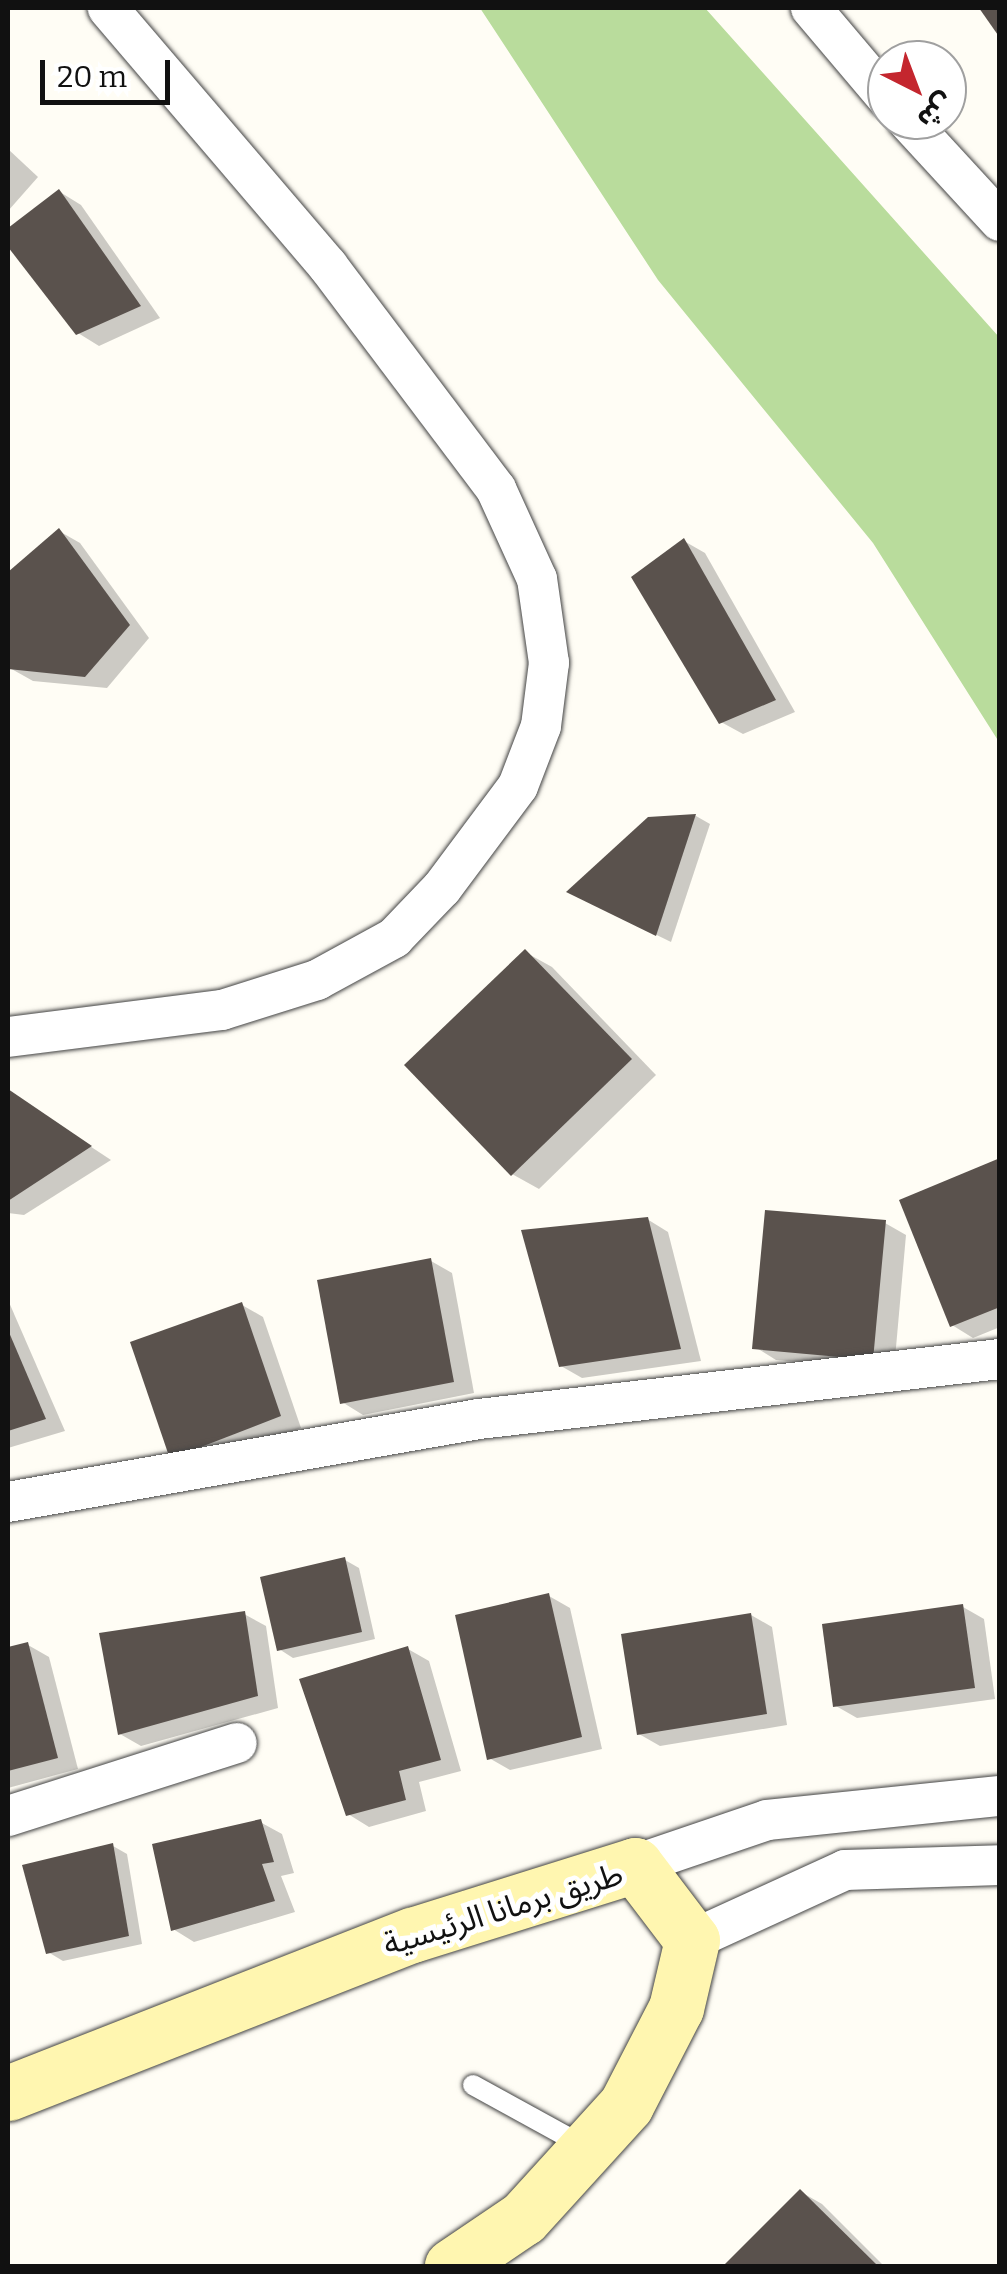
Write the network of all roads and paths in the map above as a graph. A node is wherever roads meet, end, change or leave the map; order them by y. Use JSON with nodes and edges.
{"nodes":[{"id":1,"x":108,"y":8,"type":"edge"},
{"id":2,"x":811,"y":8,"type":"edge"},
{"id":3,"x":867,"y":74,"type":"edge"},
{"id":4,"x":925,"y":140,"type":"edge"},
{"id":5,"x":1000,"y":221,"type":"edge"},
{"id":6,"x":8,"y":1037,"type":"edge"},
{"id":7,"x":1000,"y":1359,"type":"edge"},
{"id":8,"x":8,"y":1502,"type":"edge"},
{"id":9,"x":237,"y":1743,"type":"dead end"},
{"id":10,"x":1000,"y":1796,"type":"edge"},
{"id":11,"x":8,"y":1816,"type":"edge"},
{"id":12,"x":1000,"y":1864,"type":"edge"},
{"id":13,"x":635,"y":1866,"type":"junction"},
{"id":14,"x":692,"y":1940,"type":"junction"},
{"id":15,"x":473,"y":2085,"type":"dead end"},
{"id":16,"x":8,"y":2093,"type":"edge"},
{"id":17,"x":588,"y":2148,"type":"junction"},
{"id":18,"x":452,"y":2266,"type":"edge"}],
"edges":[{"from":1,"to":6,"type":"street"},
{"from":2,"to":3,"type":"street"},
{"from":4,"to":5,"type":"street"},
{"from":7,"to":8,"type":"street"},
{"from":9,"to":11,"type":"street"},
{"from":10,"to":13,"type":"street"},
{"from":12,"to":14,"type":"street"},
{"from":13,"to":14,"type":"street","name":"طريق برمانا الرئيسية"},
{"from":13,"to":16,"type":"street","name":"طريق برمانا الرئيسية"},
{"from":14,"to":17,"type":"street"},
{"from":15,"to":17,"type":"lane"},
{"from":17,"to":18,"type":"street"}]}
